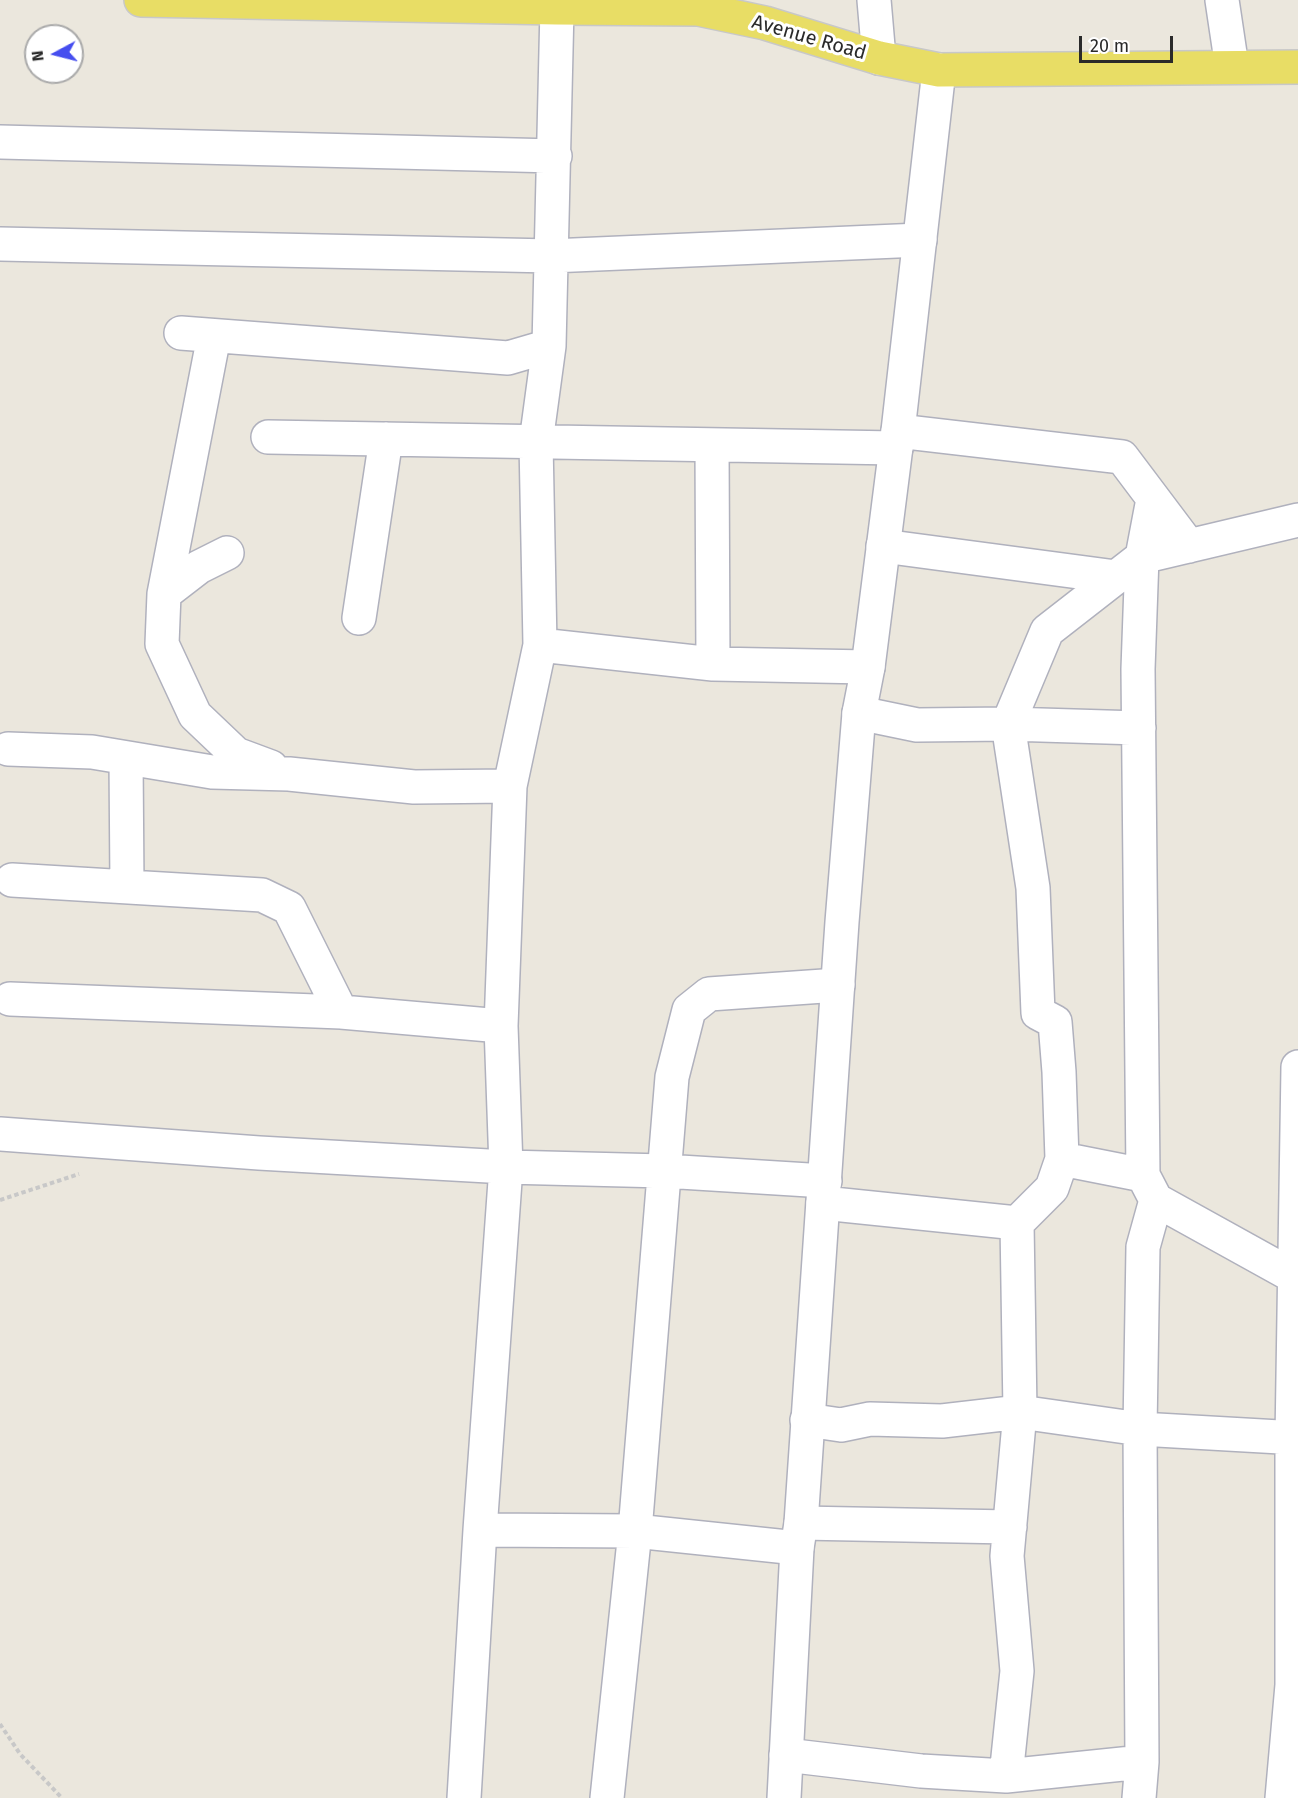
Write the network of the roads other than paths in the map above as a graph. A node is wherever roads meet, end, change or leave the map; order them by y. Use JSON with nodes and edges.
{"nodes":[{"id":1,"x":141,"y":0,"type":"edge"},
{"id":2,"x":874,"y":0,"type":"edge"},
{"id":3,"x":1222,"y":0,"type":"edge"},
{"id":4,"x":600,"y":4,"type":"edge"},
{"id":5,"x":557,"y":8,"type":"junction"},
{"id":6,"x":879,"y":58,"type":"junction"},
{"id":7,"x":1232,"y":67,"type":"junction"},
{"id":8,"x":1298,"y":67,"type":"edge"},
{"id":9,"x":939,"y":70,"type":"junction"},
{"id":10,"x":0,"y":142,"type":"edge"},
{"id":11,"x":555,"y":156,"type":"junction"},
{"id":12,"x":920,"y":240,"type":"junction"},
{"id":13,"x":0,"y":244,"type":"edge"},
{"id":14,"x":551,"y":256,"type":"junction"},
{"id":15,"x":182,"y":333,"type":"dead end"},
{"id":16,"x":214,"y":336,"type":"junction"},
{"id":17,"x":549,"y":346,"type":"junction"},
{"id":18,"x":268,"y":437,"type":"dead end"},
{"id":19,"x":386,"y":440,"type":"junction"},
{"id":20,"x":897,"y":440,"type":"junction"},
{"id":21,"x":536,"y":442,"type":"junction"},
{"id":22,"x":712,"y":445,"type":"junction"},
{"id":23,"x":1153,"y":499,"type":"junction"},
{"id":24,"x":1298,"y":520,"type":"edge"},
{"id":25,"x":883,"y":546,"type":"junction"},
{"id":26,"x":1189,"y":546,"type":"junction"},
{"id":27,"x":227,"y":553,"type":"dead end"},
{"id":28,"x":1142,"y":557,"type":"junction"},
{"id":29,"x":1116,"y":578,"type":"junction"},
{"id":30,"x":164,"y":594,"type":"junction"},
{"id":31,"x":359,"y":618,"type":"dead end"},
{"id":32,"x":540,"y":645,"type":"junction"},
{"id":33,"x":713,"y":664,"type":"junction"},
{"id":34,"x":868,"y":668,"type":"junction"},
{"id":35,"x":859,"y":713,"type":"junction"},
{"id":36,"x":1008,"y":724,"type":"junction"},
{"id":37,"x":1139,"y":728,"type":"junction"},
{"id":38,"x":8,"y":749,"type":"dead end"},
{"id":39,"x":126,"y":758,"type":"junction"},
{"id":40,"x":290,"y":774,"type":"junction"},
{"id":41,"x":510,"y":786,"type":"junction"},
{"id":42,"x":12,"y":880,"type":"dead end"},
{"id":43,"x":127,"y":887,"type":"junction"},
{"id":44,"x":838,"y":985,"type":"junction"},
{"id":45,"x":10,"y":999,"type":"dead end"},
{"id":46,"x":341,"y":1012,"type":"junction"},
{"id":47,"x":501,"y":1026,"type":"junction"},
{"id":48,"x":1298,"y":1067,"type":"edge"},
{"id":49,"x":0,"y":1134,"type":"edge"},
{"id":50,"x":1062,"y":1159,"type":"junction"},
{"id":51,"x":506,"y":1167,"type":"junction"},
{"id":52,"x":664,"y":1171,"type":"junction"},
{"id":53,"x":1150,"y":1187,"type":"junction"},
{"id":54,"x":824,"y":1192,"type":"junction"},
{"id":55,"x":1017,"y":1223,"type":"junction"},
{"id":56,"x":1294,"y":1277,"type":"junction"},
{"id":57,"x":1020,"y":1412,"type":"junction"},
{"id":58,"x":807,"y":1420,"type":"junction"},
{"id":59,"x":1140,"y":1429,"type":"junction"},
{"id":60,"x":1295,"y":1438,"type":"edge"},
{"id":61,"x":1010,"y":1527,"type":"junction"},
{"id":62,"x":480,"y":1530,"type":"junction"},
{"id":63,"x":635,"y":1531,"type":"junction"},
{"id":64,"x":799,"y":1536,"type":"junction"},
{"id":65,"x":786,"y":1755,"type":"junction"},
{"id":66,"x":1142,"y":1762,"type":"junction"},
{"id":67,"x":921,"y":1771,"type":"junction"},
{"id":68,"x":1006,"y":1776,"type":"junction"},
{"id":69,"x":464,"y":1798,"type":"edge"},
{"id":70,"x":607,"y":1798,"type":"edge"},
{"id":71,"x":784,"y":1798,"type":"edge"},
{"id":72,"x":950,"y":1798,"type":"edge"},
{"id":73,"x":1139,"y":1798,"type":"edge"},
{"id":74,"x":1282,"y":1798,"type":"edge"}],
"edges":[{"from":1,"to":5,"type":"main road","name":"Avenue Road"},
{"from":2,"to":6,"type":"street"},
{"from":3,"to":7,"type":"street"},
{"from":4,"to":5,"type":"main road","name":"Avenue Road"},
{"from":4,"to":6,"type":"main road","name":"Avenue Road"},
{"from":5,"to":11,"type":"street"},
{"from":6,"to":9,"type":"main road","name":"Avenue Road"},
{"from":7,"to":8,"type":"main road","name":"Avenue Road"},
{"from":7,"to":9,"type":"main road","name":"Avenue Road"},
{"from":9,"to":12,"type":"street"},
{"from":10,"to":11,"type":"street"},
{"from":11,"to":14,"type":"street"},
{"from":12,"to":14,"type":"street"},
{"from":12,"to":20,"type":"street"},
{"from":13,"to":14,"type":"street"},
{"from":14,"to":17,"type":"street"},
{"from":15,"to":16,"type":"street"},
{"from":16,"to":17,"type":"street"},
{"from":16,"to":30,"type":"street"},
{"from":17,"to":21,"type":"street"},
{"from":18,"to":19,"type":"street"},
{"from":19,"to":21,"type":"street"},
{"from":19,"to":31,"type":"street"},
{"from":20,"to":22,"type":"street"},
{"from":20,"to":23,"type":"street"},
{"from":20,"to":25,"type":"street"},
{"from":21,"to":22,"type":"street"},
{"from":21,"to":32,"type":"street"},
{"from":22,"to":33,"type":"street"},
{"from":23,"to":26,"type":"street"},
{"from":23,"to":28,"type":"street"},
{"from":24,"to":26,"type":"street"},
{"from":25,"to":29,"type":"street"},
{"from":25,"to":34,"type":"street"},
{"from":26,"to":28,"type":"street"},
{"from":27,"to":30,"type":"street"},
{"from":28,"to":29,"type":"street"},
{"from":28,"to":37,"type":"street"},
{"from":29,"to":36,"type":"street"},
{"from":30,"to":40,"type":"street"},
{"from":32,"to":33,"type":"street"},
{"from":32,"to":41,"type":"street"},
{"from":33,"to":34,"type":"street"},
{"from":34,"to":35,"type":"street"},
{"from":35,"to":36,"type":"street"},
{"from":35,"to":44,"type":"street"},
{"from":36,"to":37,"type":"street"},
{"from":36,"to":50,"type":"street"},
{"from":37,"to":53,"type":"street"},
{"from":38,"to":39,"type":"street"},
{"from":39,"to":40,"type":"street"},
{"from":39,"to":43,"type":"street"},
{"from":40,"to":41,"type":"street"},
{"from":41,"to":47,"type":"street"},
{"from":42,"to":43,"type":"street"},
{"from":43,"to":46,"type":"street"},
{"from":44,"to":52,"type":"street"},
{"from":44,"to":54,"type":"street"},
{"from":45,"to":46,"type":"street"},
{"from":46,"to":47,"type":"street"},
{"from":47,"to":51,"type":"street"},
{"from":48,"to":56,"type":"street"},
{"from":49,"to":51,"type":"street"},
{"from":50,"to":53,"type":"street"},
{"from":50,"to":55,"type":"street"},
{"from":51,"to":52,"type":"street"},
{"from":51,"to":62,"type":"street"},
{"from":52,"to":54,"type":"street"},
{"from":52,"to":63,"type":"street"},
{"from":53,"to":56,"type":"street"},
{"from":53,"to":59,"type":"street"},
{"from":54,"to":55,"type":"street"},
{"from":54,"to":58,"type":"street"},
{"from":55,"to":57,"type":"street"},
{"from":56,"to":60,"type":"street"},
{"from":57,"to":58,"type":"street"},
{"from":57,"to":59,"type":"street"},
{"from":57,"to":61,"type":"street"},
{"from":58,"to":64,"type":"street"},
{"from":59,"to":60,"type":"street"},
{"from":59,"to":66,"type":"street"},
{"from":60,"to":74,"type":"street"},
{"from":61,"to":64,"type":"street"},
{"from":61,"to":68,"type":"street"},
{"from":62,"to":63,"type":"street"},
{"from":62,"to":69,"type":"street"},
{"from":63,"to":64,"type":"street"},
{"from":63,"to":70,"type":"street"},
{"from":64,"to":65,"type":"street"},
{"from":65,"to":67,"type":"street"},
{"from":65,"to":71,"type":"street"},
{"from":66,"to":68,"type":"street"},
{"from":66,"to":73,"type":"street"},
{"from":67,"to":68,"type":"street"},
{"from":67,"to":72,"type":"street"}]}
